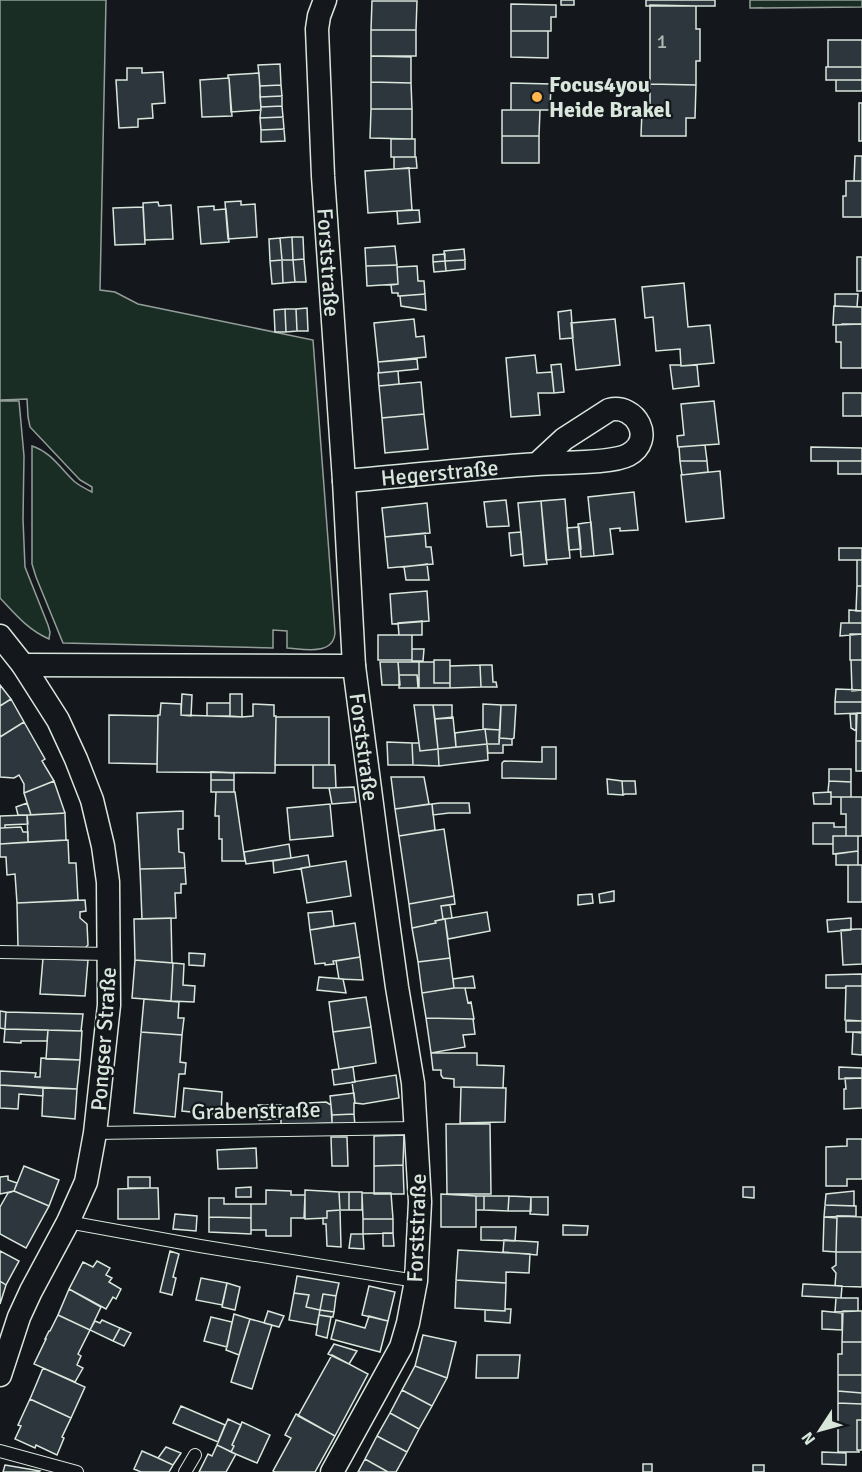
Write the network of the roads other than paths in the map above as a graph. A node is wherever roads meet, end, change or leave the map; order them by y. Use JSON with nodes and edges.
{"nodes":[{"id":1,"x":325,"y":0,"type":"edge"},
{"id":2,"x":537,"y":464,"type":"dead end"},
{"id":3,"x":344,"y":481,"type":"junction"},
{"id":4,"x":0,"y":636,"type":"edge"},
{"id":5,"x":23,"y":665,"type":"junction"},
{"id":6,"x":354,"y":666,"type":"junction"},
{"id":7,"x":0,"y":951,"type":"edge"},
{"id":8,"x":109,"y":954,"type":"junction"},
{"id":9,"x":416,"y":1128,"type":"junction"},
{"id":10,"x":95,"y":1133,"type":"junction"},
{"id":11,"x":68,"y":1222,"type":"junction"},
{"id":12,"x":416,"y":1281,"type":"junction"},
{"id":13,"x":0,"y":1375,"type":"edge"},
{"id":14,"x":0,"y":1451,"type":"edge"},
{"id":15,"x":195,"y":1455,"type":"dead end"},
{"id":16,"x":77,"y":1472,"type":"edge"},
{"id":17,"x":185,"y":1472,"type":"edge"},
{"id":18,"x":332,"y":1472,"type":"edge"}],
"edges":[{"from":1,"to":3,"type":"street","name":"Forststraße"},
{"from":2,"to":3,"type":"street","name":"Hegerstraße"},
{"from":3,"to":6,"type":"street","name":"Forststraße"},
{"from":4,"to":5,"type":"street","name":"Pongser Straße"},
{"from":5,"to":6,"type":"street"},
{"from":5,"to":8,"type":"street","name":"Pongser Straße"},
{"from":6,"to":9,"type":"street","name":"Forststraße"},
{"from":7,"to":8,"type":"lane"},
{"from":8,"to":10,"type":"street","name":"Pongser Straße"},
{"from":9,"to":10,"type":"lane","name":"Grabenstraße"},
{"from":9,"to":12,"type":"street","name":"Forststraße"},
{"from":10,"to":11,"type":"street","name":"Pongser Straße"},
{"from":11,"to":12,"type":"lane"},
{"from":11,"to":13,"type":"street","name":"Pongser Straße"},
{"from":12,"to":18,"type":"street","name":"Forststraße"},
{"from":14,"to":16,"type":"lane"},
{"from":15,"to":17,"type":"lane"}]}
